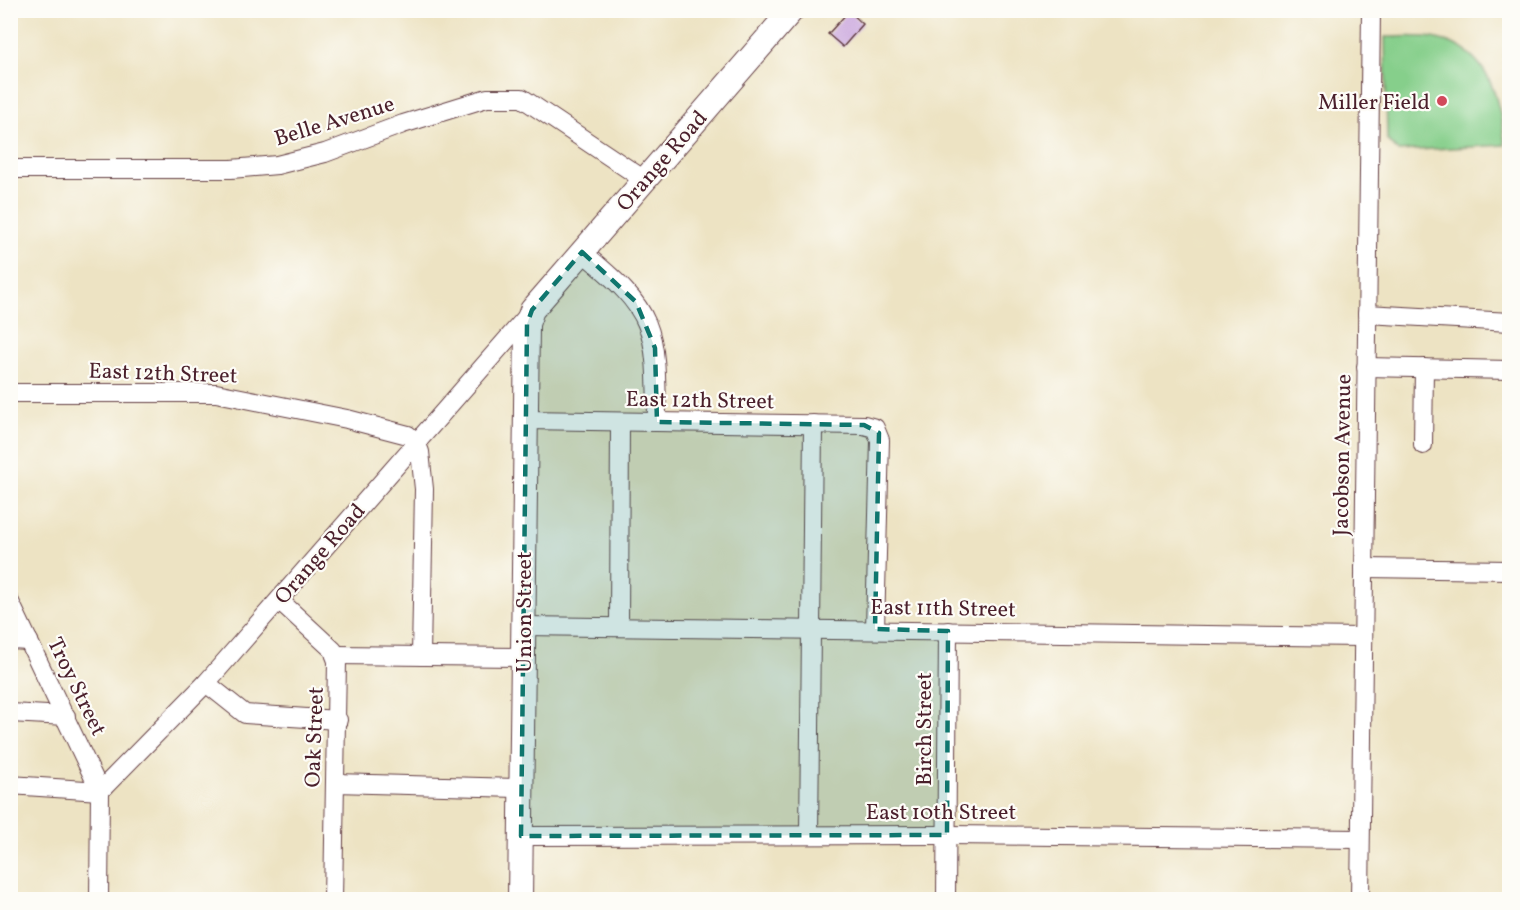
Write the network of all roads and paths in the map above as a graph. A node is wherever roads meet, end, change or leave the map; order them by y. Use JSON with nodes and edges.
{"nodes":[{"id":1,"x":792,"y":10,"type":"edge"},
{"id":2,"x":1371,"y":10,"type":"edge"},
{"id":3,"x":10,"y":169,"type":"edge"},
{"id":4,"x":643,"y":179,"type":"junction"},
{"id":5,"x":582,"y":252,"type":"junction"},
{"id":6,"x":1367,"y":314,"type":"junction"},
{"id":7,"x":530,"y":317,"type":"junction"},
{"id":8,"x":1509,"y":322,"type":"edge"},
{"id":9,"x":1366,"y":367,"type":"junction"},
{"id":10,"x":1424,"y":368,"type":"junction"},
{"id":11,"x":1509,"y":370,"type":"edge"},
{"id":12,"x":10,"y":393,"type":"edge"},
{"id":13,"x":525,"y":420,"type":"junction"},
{"id":14,"x":620,"y":422,"type":"junction"},
{"id":15,"x":657,"y":422,"type":"junction"},
{"id":16,"x":813,"y":424,"type":"junction"},
{"id":17,"x":416,"y":442,"type":"junction"},
{"id":18,"x":1423,"y":445,"type":"dead end"},
{"id":19,"x":1364,"y":568,"type":"junction"},
{"id":20,"x":1509,"y":570,"type":"edge"},
{"id":21,"x":279,"y":600,"type":"junction"},
{"id":22,"x":10,"y":602,"type":"edge"},
{"id":23,"x":522,"y":626,"type":"junction"},
{"id":24,"x":619,"y":627,"type":"junction"},
{"id":25,"x":810,"y":629,"type":"junction"},
{"id":26,"x":875,"y":630,"type":"junction"},
{"id":27,"x":948,"y":631,"type":"junction"},
{"id":28,"x":1363,"y":637,"type":"junction"},
{"id":29,"x":10,"y":640,"type":"edge"},
{"id":30,"x":29,"y":640,"type":"junction"},
{"id":31,"x":335,"y":655,"type":"junction"},
{"id":32,"x":421,"y":656,"type":"junction"},
{"id":33,"x":522,"y":657,"type":"junction"},
{"id":34,"x":206,"y":683,"type":"junction"},
{"id":35,"x":10,"y":713,"type":"edge"},
{"id":36,"x":66,"y":716,"type":"junction"},
{"id":37,"x":338,"y":720,"type":"junction"},
{"id":38,"x":335,"y":783,"type":"junction"},
{"id":39,"x":10,"y":785,"type":"edge"},
{"id":40,"x":521,"y":788,"type":"junction"},
{"id":41,"x":100,"y":791,"type":"junction"},
{"id":42,"x":809,"y":835,"type":"junction"},
{"id":43,"x":947,"y":835,"type":"junction"},
{"id":44,"x":521,"y":836,"type":"junction"},
{"id":45,"x":1360,"y":839,"type":"junction"},
{"id":46,"x":99,"y":900,"type":"edge"},
{"id":47,"x":333,"y":900,"type":"edge"},
{"id":48,"x":520,"y":900,"type":"edge"},
{"id":49,"x":946,"y":900,"type":"edge"},
{"id":50,"x":1360,"y":900,"type":"edge"}],
"edges":[{"from":1,"to":4,"type":"main road","name":"Orange Road"},
{"from":2,"to":6,"type":"street","name":"Jacobson Avenue"},
{"from":3,"to":4,"type":"street","name":"Belle Avenue"},
{"from":4,"to":5,"type":"main road","name":"Orange Road"},
{"from":5,"to":7,"type":"main road","name":"Orange Road"},
{"from":5,"to":15,"type":"street"},
{"from":6,"to":8,"type":"street"},
{"from":6,"to":9,"type":"street","name":"Jacobson Avenue"},
{"from":7,"to":13,"type":"main road","name":"Union Street"},
{"from":7,"to":17,"type":"street","name":"Orange Road"},
{"from":9,"to":10,"type":"street"},
{"from":9,"to":19,"type":"street","name":"Jacobson Avenue"},
{"from":10,"to":11,"type":"street"},
{"from":10,"to":18,"type":"street"},
{"from":12,"to":17,"type":"street","name":"East 12th Street"},
{"from":13,"to":14,"type":"street","name":"East 12th Street"},
{"from":13,"to":23,"type":"main road","name":"Union Street"},
{"from":14,"to":15,"type":"street","name":"East 12th Street"},
{"from":14,"to":24,"type":"street"},
{"from":15,"to":16,"type":"street","name":"East 12th Street"},
{"from":16,"to":25,"type":"street"},
{"from":16,"to":26,"type":"street","name":"East 12th Street"},
{"from":17,"to":21,"type":"street","name":"Orange Road"},
{"from":17,"to":32,"type":"street"},
{"from":19,"to":20,"type":"street"},
{"from":19,"to":28,"type":"street","name":"Jacobson Avenue"},
{"from":21,"to":31,"type":"street","name":"Oak Street"},
{"from":21,"to":34,"type":"street","name":"Orange Road"},
{"from":22,"to":30,"type":"street","name":"Troy Street"},
{"from":23,"to":24,"type":"street","name":"East 11th Street"},
{"from":23,"to":33,"type":"main road","name":"Union Street"},
{"from":24,"to":25,"type":"street","name":"East 11th Street"},
{"from":25,"to":26,"type":"street","name":"East 11th Street"},
{"from":25,"to":42,"type":"street"},
{"from":26,"to":27,"type":"street","name":"East 11th Street"},
{"from":27,"to":28,"type":"street","name":"East 11th Street"},
{"from":27,"to":43,"type":"street","name":"Birch Street"},
{"from":28,"to":45,"type":"street","name":"Jacobson Avenue"},
{"from":29,"to":30,"type":"street"},
{"from":30,"to":36,"type":"street","name":"Troy Street"},
{"from":31,"to":32,"type":"street"},
{"from":31,"to":37,"type":"street","name":"Oak Street"},
{"from":32,"to":33,"type":"street"},
{"from":33,"to":40,"type":"main road","name":"Union Street"},
{"from":34,"to":37,"type":"street"},
{"from":34,"to":41,"type":"street","name":"Orange Road"},
{"from":35,"to":36,"type":"street"},
{"from":36,"to":41,"type":"street","name":"Troy Street"},
{"from":37,"to":38,"type":"street","name":"Oak Street"},
{"from":38,"to":40,"type":"street"},
{"from":38,"to":47,"type":"street","name":"Oak Street"},
{"from":39,"to":41,"type":"street"},
{"from":40,"to":44,"type":"main road","name":"Union Street"},
{"from":41,"to":46,"type":"street"},
{"from":42,"to":43,"type":"street","name":"East 10th Street"},
{"from":42,"to":44,"type":"street","name":"East 10th Street"},
{"from":43,"to":45,"type":"street","name":"East 10th Street"},
{"from":43,"to":49,"type":"street","name":"Birch Street"},
{"from":44,"to":48,"type":"main road","name":"Union Street"},
{"from":45,"to":50,"type":"street","name":"Jacobson Avenue"}]}
